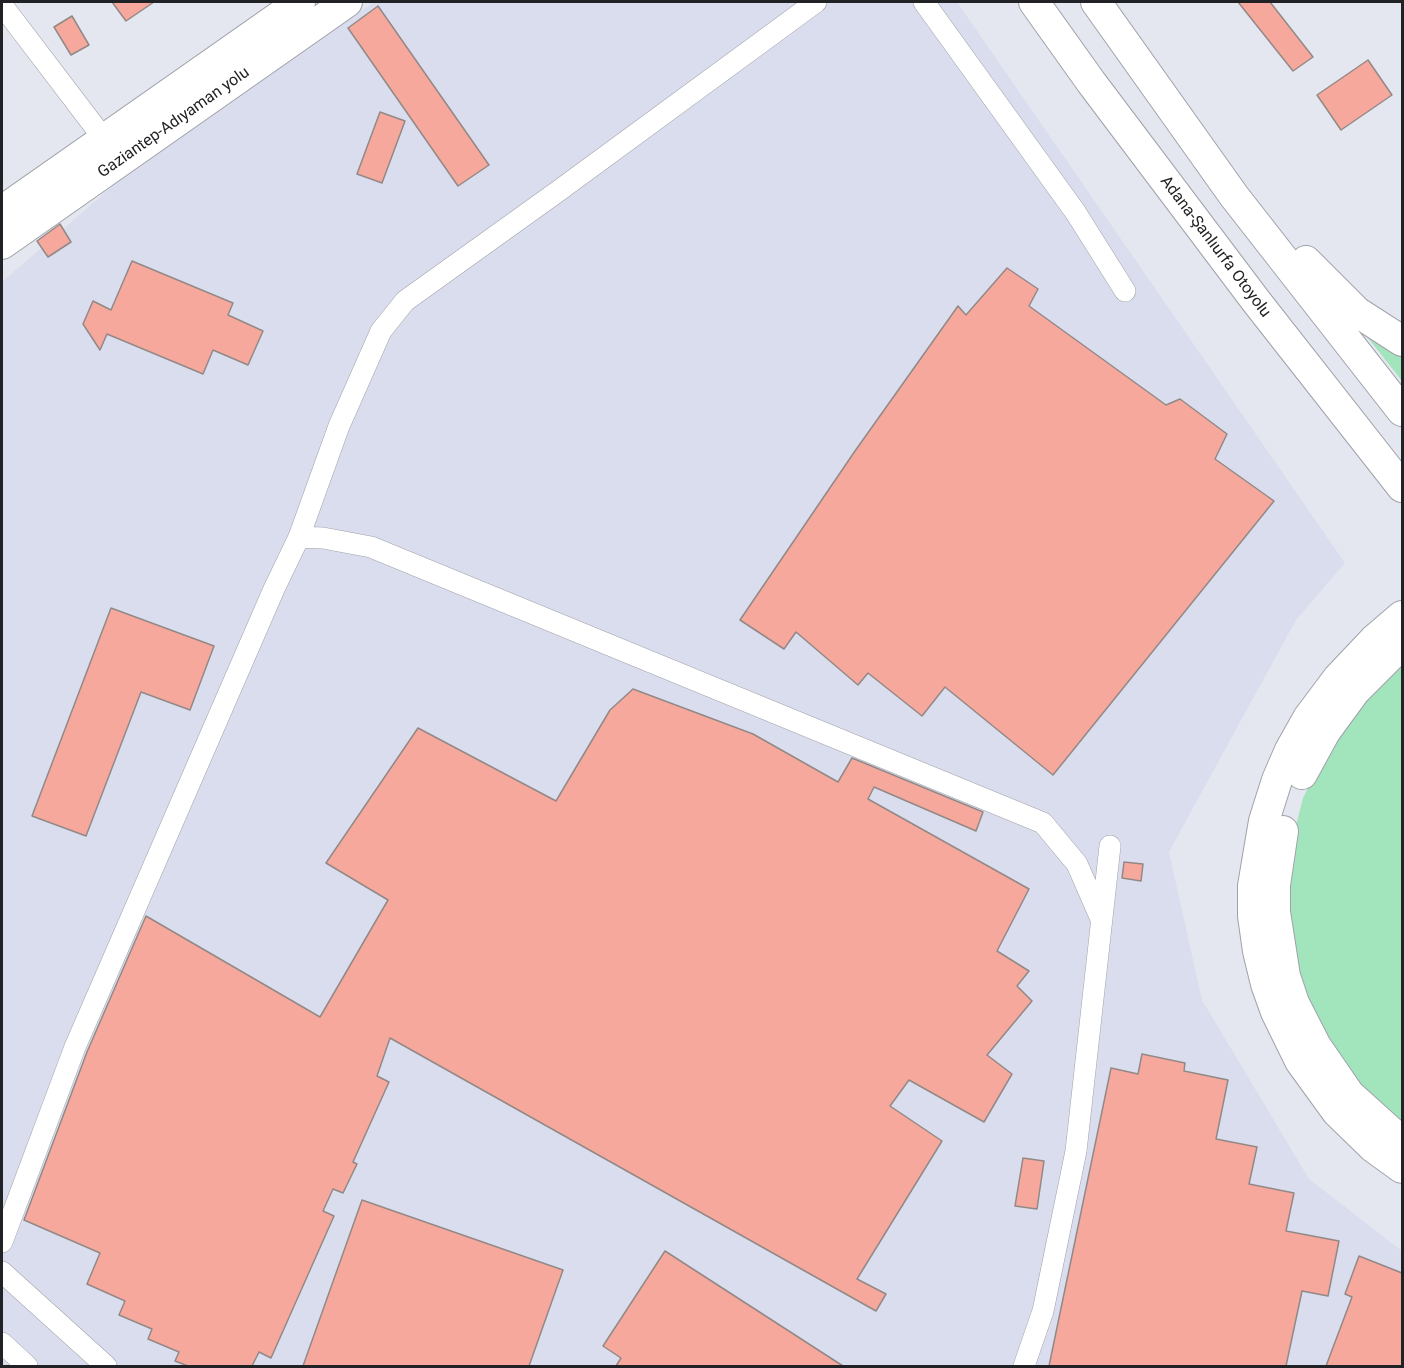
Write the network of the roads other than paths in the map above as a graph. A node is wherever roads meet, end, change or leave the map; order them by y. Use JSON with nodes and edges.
{"nodes":[{"id":1,"x":300,"y":2,"type":"edge"},
{"id":2,"x":347,"y":2,"type":"edge"},
{"id":3,"x":816,"y":2,"type":"edge"},
{"id":4,"x":924,"y":2,"type":"edge"},
{"id":5,"x":1034,"y":2,"type":"edge"},
{"id":6,"x":1096,"y":2,"type":"edge"},
{"id":7,"x":2,"y":5,"type":"edge"},
{"id":8,"x":1134,"y":54,"type":"junction"},
{"id":9,"x":104,"y":139,"type":"junction"},
{"id":10,"x":2,"y":211,"type":"edge"},
{"id":11,"x":2,"y":244,"type":"edge"},
{"id":12,"x":1125,"y":291,"type":"dead end"},
{"id":13,"x":1402,"y":342,"type":"edge"},
{"id":14,"x":1402,"y":411,"type":"edge"},
{"id":15,"x":1402,"y":487,"type":"edge"},
{"id":16,"x":298,"y":537,"type":"junction"},
{"id":17,"x":1402,"y":616,"type":"edge"},
{"id":18,"x":1402,"y":644,"type":"edge"},
{"id":19,"x":1110,"y":846,"type":"dead end"},
{"id":20,"x":1101,"y":919,"type":"junction"},
{"id":21,"x":1402,"y":1142,"type":"edge"},
{"id":22,"x":1402,"y":1168,"type":"edge"},
{"id":23,"x":2,"y":1242,"type":"edge"},
{"id":24,"x":2,"y":1272,"type":"edge"},
{"id":25,"x":2,"y":1343,"type":"edge"},
{"id":26,"x":27,"y":1366,"type":"edge"},
{"id":27,"x":106,"y":1366,"type":"edge"},
{"id":28,"x":1024,"y":1366,"type":"edge"}],
"edges":[{"from":1,"to":9,"type":"highway","name":"Gaziantep-Adıyaman yolu"},
{"from":2,"to":11,"type":"highway","name":"Gaziantep-Adıyaman yolu"},
{"from":3,"to":16,"type":"street"},
{"from":4,"to":12,"type":"street"},
{"from":5,"to":15,"type":"highway","name":"Adana-Şanlıurfa Otoyolu"},
{"from":6,"to":8,"type":"highway"},
{"from":7,"to":9,"type":"street"},
{"from":8,"to":13,"type":"highway"},
{"from":8,"to":14,"type":"highway"},
{"from":9,"to":10,"type":"highway","name":"Gaziantep-Adıyaman yolu"},
{"from":16,"to":20,"type":"street"},
{"from":16,"to":23,"type":"street"},
{"from":17,"to":22,"type":"highway"},
{"from":18,"to":21,"type":"highway"},
{"from":19,"to":20,"type":"street"},
{"from":20,"to":28,"type":"street"},
{"from":24,"to":27,"type":"street"},
{"from":25,"to":26,"type":"street"}]}
